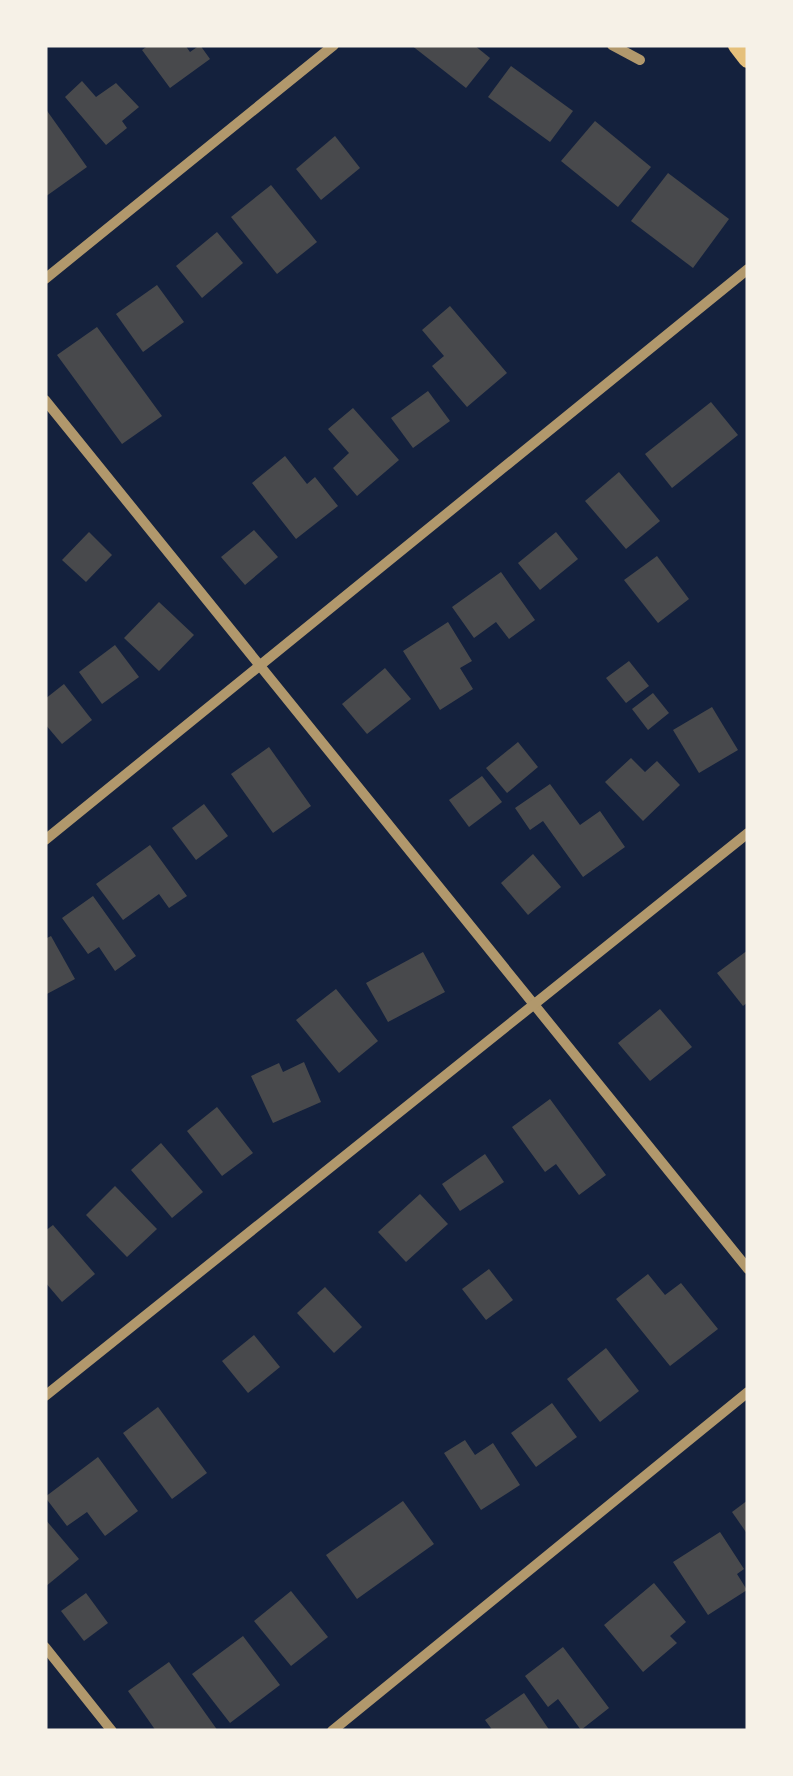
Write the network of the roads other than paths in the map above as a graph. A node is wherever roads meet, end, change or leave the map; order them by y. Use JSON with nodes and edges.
{"nodes":[{"id":1,"x":334,"y":45,"type":"edge"},
{"id":2,"x":612,"y":45,"type":"edge"},
{"id":3,"x":738,"y":45,"type":"edge"},
{"id":4,"x":748,"y":58,"type":"edge"},
{"id":5,"x":640,"y":60,"type":"dead end"},
{"id":6,"x":748,"y":270,"type":"edge"},
{"id":7,"x":45,"y":279,"type":"edge"},
{"id":8,"x":45,"y":400,"type":"edge"},
{"id":9,"x":261,"y":665,"type":"junction"},
{"id":10,"x":748,"y":833,"type":"edge"},
{"id":11,"x":45,"y":840,"type":"edge"},
{"id":12,"x":536,"y":1004,"type":"junction"},
{"id":13,"x":748,"y":1269,"type":"edge"},
{"id":14,"x":748,"y":1392,"type":"edge"},
{"id":15,"x":45,"y":1396,"type":"edge"},
{"id":16,"x":45,"y":1647,"type":"edge"},
{"id":17,"x":112,"y":1731,"type":"edge"},
{"id":18,"x":332,"y":1731,"type":"edge"}],
"edges":[{"from":1,"to":7,"type":"street"},
{"from":2,"to":5,"type":"street"},
{"from":3,"to":4,"type":"main road"},
{"from":6,"to":9,"type":"street"},
{"from":8,"to":9,"type":"street"},
{"from":9,"to":11,"type":"street"},
{"from":9,"to":12,"type":"street"},
{"from":10,"to":12,"type":"street"},
{"from":12,"to":13,"type":"street"},
{"from":12,"to":15,"type":"street"},
{"from":14,"to":18,"type":"street"},
{"from":16,"to":17,"type":"street"}]}
